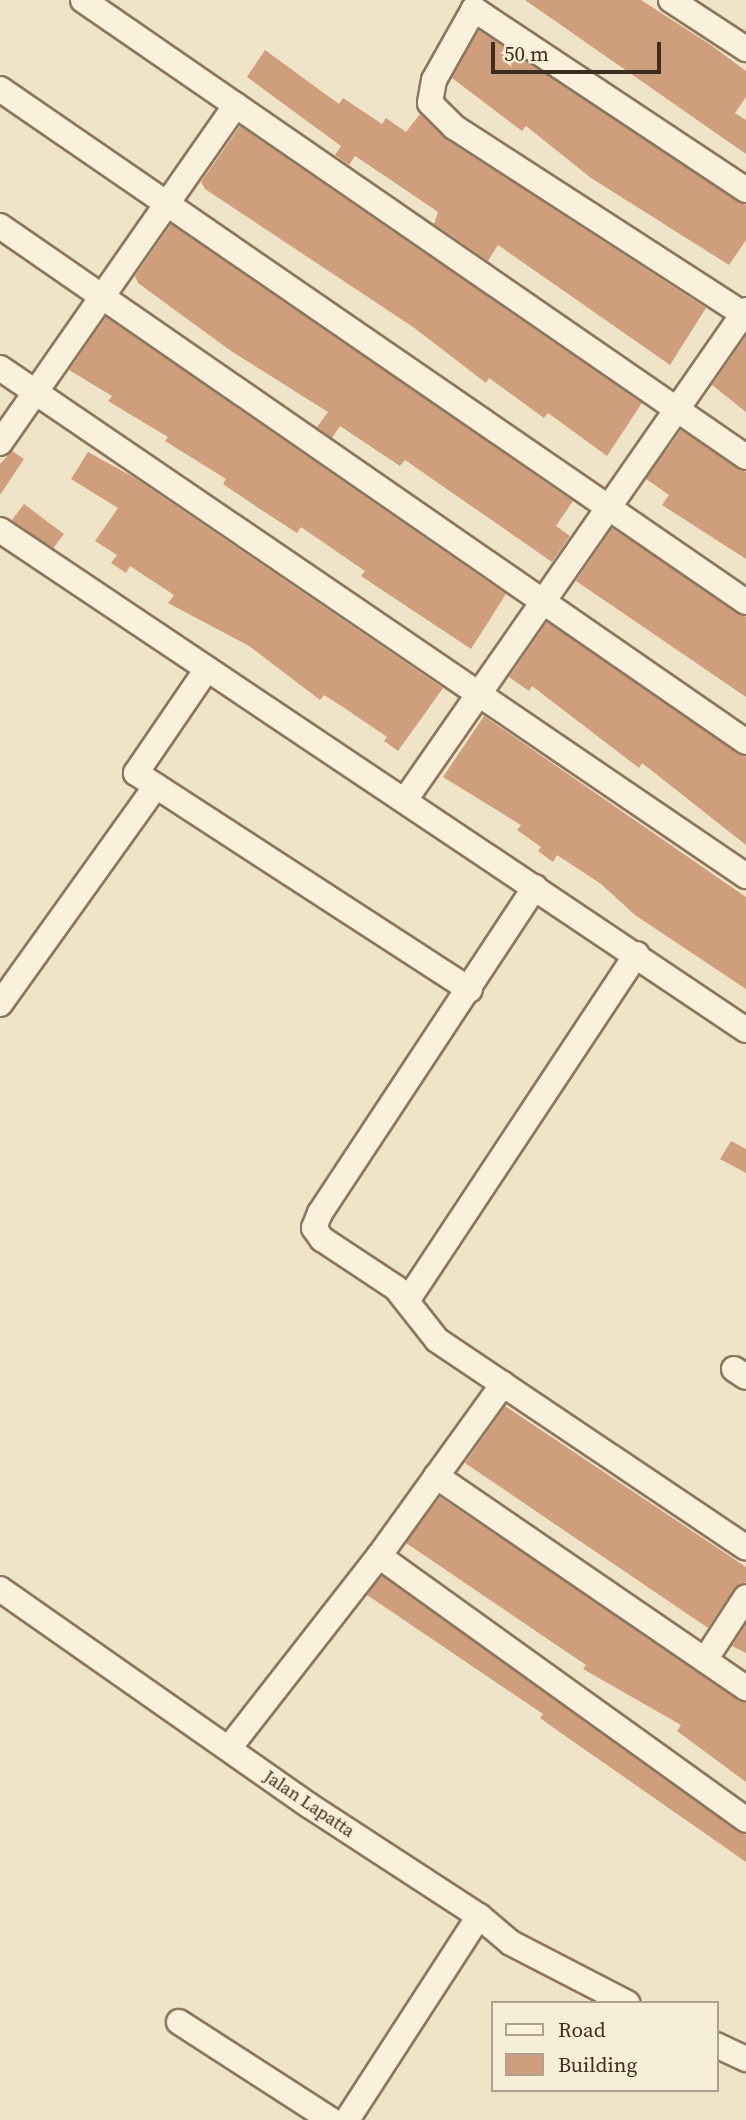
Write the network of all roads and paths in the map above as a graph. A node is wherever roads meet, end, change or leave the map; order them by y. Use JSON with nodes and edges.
{"nodes":[{"id":1,"x":83,"y":0,"type":"edge"},
{"id":2,"x":671,"y":0,"type":"edge"},
{"id":3,"x":478,"y":4,"type":"edge"},
{"id":4,"x":746,"y":49,"type":"edge"},
{"id":5,"x":0,"y":89,"type":"edge"},
{"id":6,"x":236,"y":105,"type":"junction"},
{"id":7,"x":746,"y":190,"type":"edge"},
{"id":8,"x":164,"y":204,"type":"junction"},
{"id":9,"x":0,"y":226,"type":"edge"},
{"id":10,"x":100,"y":297,"type":"junction"},
{"id":11,"x":745,"y":313,"type":"edge"},
{"id":12,"x":0,"y":368,"type":"edge"},
{"id":13,"x":35,"y":392,"type":"junction"},
{"id":14,"x":677,"y":410,"type":"junction"},
{"id":15,"x":0,"y":443,"type":"edge"},
{"id":16,"x":746,"y":457,"type":"edge"},
{"id":17,"x":607,"y":504,"type":"junction"},
{"id":18,"x":0,"y":530,"type":"edge"},
{"id":19,"x":542,"y":600,"type":"junction"},
{"id":20,"x":746,"y":602,"type":"edge"},
{"id":21,"x":207,"y":669,"type":"junction"},
{"id":22,"x":477,"y":695,"type":"junction"},
{"id":23,"x":746,"y":742,"type":"edge"},
{"id":24,"x":156,"y":786,"type":"junction"},
{"id":25,"x":405,"y":800,"type":"junction"},
{"id":26,"x":746,"y":876,"type":"edge"},
{"id":27,"x":535,"y":887,"type":"junction"},
{"id":28,"x":637,"y":954,"type":"junction"},
{"id":29,"x":470,"y":990,"type":"junction"},
{"id":30,"x":0,"y":1004,"type":"edge"},
{"id":31,"x":746,"y":1030,"type":"edge"},
{"id":32,"x":407,"y":1301,"type":"junction"},
{"id":33,"x":503,"y":1384,"type":"junction"},
{"id":34,"x":436,"y":1476,"type":"junction"},
{"id":35,"x":746,"y":1548,"type":"edge"},
{"id":36,"x":379,"y":1556,"type":"junction"},
{"id":37,"x":0,"y":1589,"type":"edge"},
{"id":38,"x":746,"y":1597,"type":"edge"},
{"id":39,"x":705,"y":1660,"type":"junction"},
{"id":40,"x":746,"y":1688,"type":"edge"},
{"id":41,"x":229,"y":1748,"type":"junction"},
{"id":42,"x":746,"y":1820,"type":"edge"},
{"id":43,"x":479,"y":1916,"type":"junction"},
{"id":44,"x":623,"y":2001,"type":"edge"},
{"id":45,"x":179,"y":2022,"type":"dead end"},
{"id":46,"x":718,"y":2046,"type":"edge"},
{"id":47,"x":746,"y":2059,"type":"edge"},
{"id":48,"x":331,"y":2120,"type":"edge"},
{"id":49,"x":347,"y":2120,"type":"edge"}],
"edges":[{"from":1,"to":6,"type":"street"},
{"from":2,"to":4,"type":"street"},
{"from":3,"to":7,"type":"street"},
{"from":3,"to":11,"type":"street"},
{"from":5,"to":8,"type":"street"},
{"from":6,"to":8,"type":"street"},
{"from":6,"to":14,"type":"street"},
{"from":8,"to":10,"type":"street"},
{"from":8,"to":17,"type":"street"},
{"from":9,"to":10,"type":"street"},
{"from":10,"to":13,"type":"street"},
{"from":10,"to":19,"type":"street"},
{"from":11,"to":14,"type":"street"},
{"from":12,"to":13,"type":"street"},
{"from":13,"to":15,"type":"street"},
{"from":13,"to":22,"type":"street"},
{"from":14,"to":16,"type":"street"},
{"from":14,"to":17,"type":"street"},
{"from":17,"to":19,"type":"street"},
{"from":17,"to":20,"type":"street"},
{"from":18,"to":21,"type":"street"},
{"from":19,"to":22,"type":"street"},
{"from":19,"to":23,"type":"street"},
{"from":21,"to":24,"type":"street"},
{"from":21,"to":25,"type":"street"},
{"from":22,"to":25,"type":"street"},
{"from":22,"to":26,"type":"street"},
{"from":24,"to":29,"type":"street"},
{"from":24,"to":30,"type":"street"},
{"from":25,"to":27,"type":"street"},
{"from":27,"to":28,"type":"street"},
{"from":27,"to":29,"type":"street"},
{"from":28,"to":31,"type":"street"},
{"from":28,"to":32,"type":"street"},
{"from":29,"to":32,"type":"street"},
{"from":32,"to":33,"type":"street"},
{"from":33,"to":34,"type":"street"},
{"from":33,"to":35,"type":"street"},
{"from":34,"to":36,"type":"street"},
{"from":34,"to":39,"type":"street"},
{"from":36,"to":41,"type":"street"},
{"from":36,"to":42,"type":"street"},
{"from":37,"to":41,"type":"street","name":"Jalan Lapatta"},
{"from":38,"to":39,"type":"street"},
{"from":39,"to":40,"type":"street"},
{"from":41,"to":43,"type":"street","name":"Jalan Lapatta"},
{"from":43,"to":44,"type":"street","name":"Jalan Lapatta"},
{"from":43,"to":49,"type":"street"},
{"from":45,"to":48,"type":"street"},
{"from":46,"to":47,"type":"street"}]}
